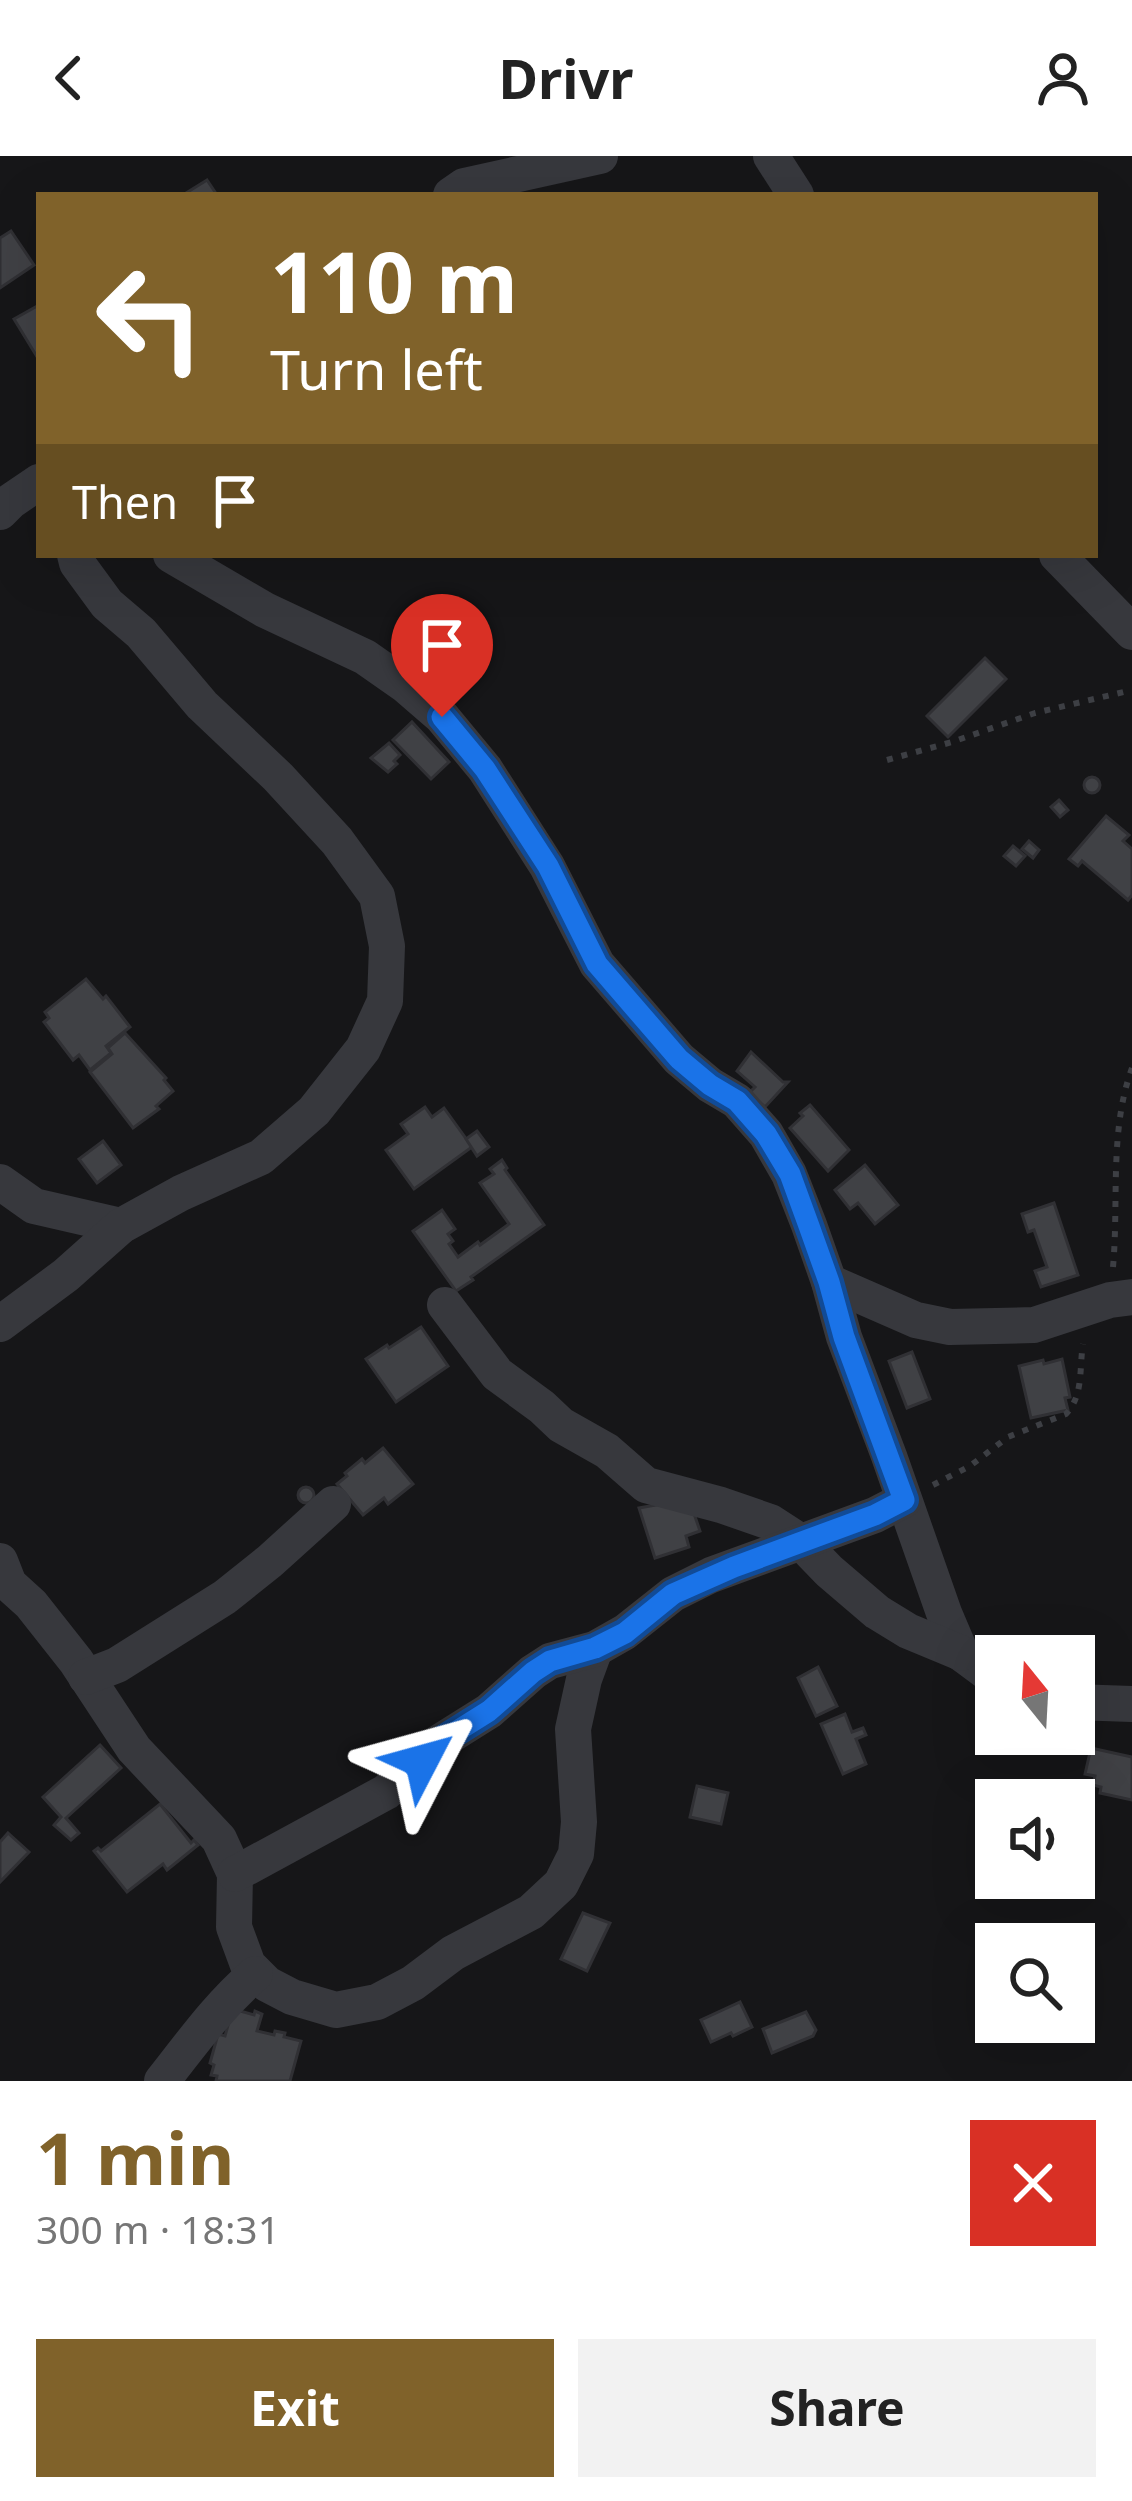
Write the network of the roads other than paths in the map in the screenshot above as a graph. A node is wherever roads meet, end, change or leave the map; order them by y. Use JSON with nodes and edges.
{"nodes":[{"id":1,"x":600,"y":156,"type":"edge"},
{"id":2,"x":771,"y":156,"type":"edge"},
{"id":3,"x":455,"y":192,"type":"edge"},
{"id":4,"x":794,"y":192,"type":"edge"},
{"id":5,"x":36,"y":484,"type":"edge"},
{"id":6,"x":0,"y":512,"type":"edge"},
{"id":7,"x":75,"y":558,"type":"edge"},
{"id":8,"x":176,"y":558,"type":"edge"},
{"id":9,"x":1061,"y":558,"type":"edge"},
{"id":10,"x":1132,"y":632,"type":"edge"},
{"id":11,"x":0,"y":1182,"type":"edge"},
{"id":12,"x":121,"y":1226,"type":"junction"},
{"id":13,"x":829,"y":1282,"type":"junction"},
{"id":14,"x":1121,"y":1299,"type":"edge"},
{"id":15,"x":445,"y":1304,"type":"dead end"},
{"id":16,"x":0,"y":1324,"type":"edge"},
{"id":17,"x":904,"y":1500,"type":"junction"},
{"id":18,"x":333,"y":1504,"type":"dead end"},
{"id":19,"x":801,"y":1542,"type":"junction"},
{"id":20,"x":0,"y":1561,"type":"edge"},
{"id":21,"x":595,"y":1648,"type":"junction"},
{"id":22,"x":962,"y":1653,"type":"junction"},
{"id":23,"x":975,"y":1663,"type":"edge"},
{"id":24,"x":86,"y":1677,"type":"junction"},
{"id":25,"x":1095,"y":1703,"type":"edge"},
{"id":26,"x":1132,"y":1704,"type":"edge"},
{"id":27,"x":235,"y":1874,"type":"junction"},
{"id":28,"x":255,"y":1974,"type":"junction"},
{"id":29,"x":162,"y":2081,"type":"edge"}],
"edges":[{"from":1,"to":3,"type":"street"},
{"from":2,"to":4,"type":"street"},
{"from":5,"to":6,"type":"street"},
{"from":7,"to":12,"type":"street"},
{"from":8,"to":13,"type":"street"},
{"from":9,"to":10,"type":"street"},
{"from":11,"to":12,"type":"street"},
{"from":12,"to":16,"type":"street"},
{"from":13,"to":14,"type":"street"},
{"from":13,"to":17,"type":"street"},
{"from":15,"to":19,"type":"street"},
{"from":17,"to":19,"type":"street"},
{"from":17,"to":22,"type":"street"},
{"from":18,"to":24,"type":"street"},
{"from":19,"to":21,"type":"street"},
{"from":19,"to":22,"type":"street"},
{"from":20,"to":24,"type":"street"},
{"from":21,"to":27,"type":"street"},
{"from":21,"to":28,"type":"street"},
{"from":22,"to":23,"type":"street"},
{"from":24,"to":27,"type":"street"},
{"from":25,"to":26,"type":"street"},
{"from":27,"to":28,"type":"street"},
{"from":28,"to":29,"type":"street"}]}
